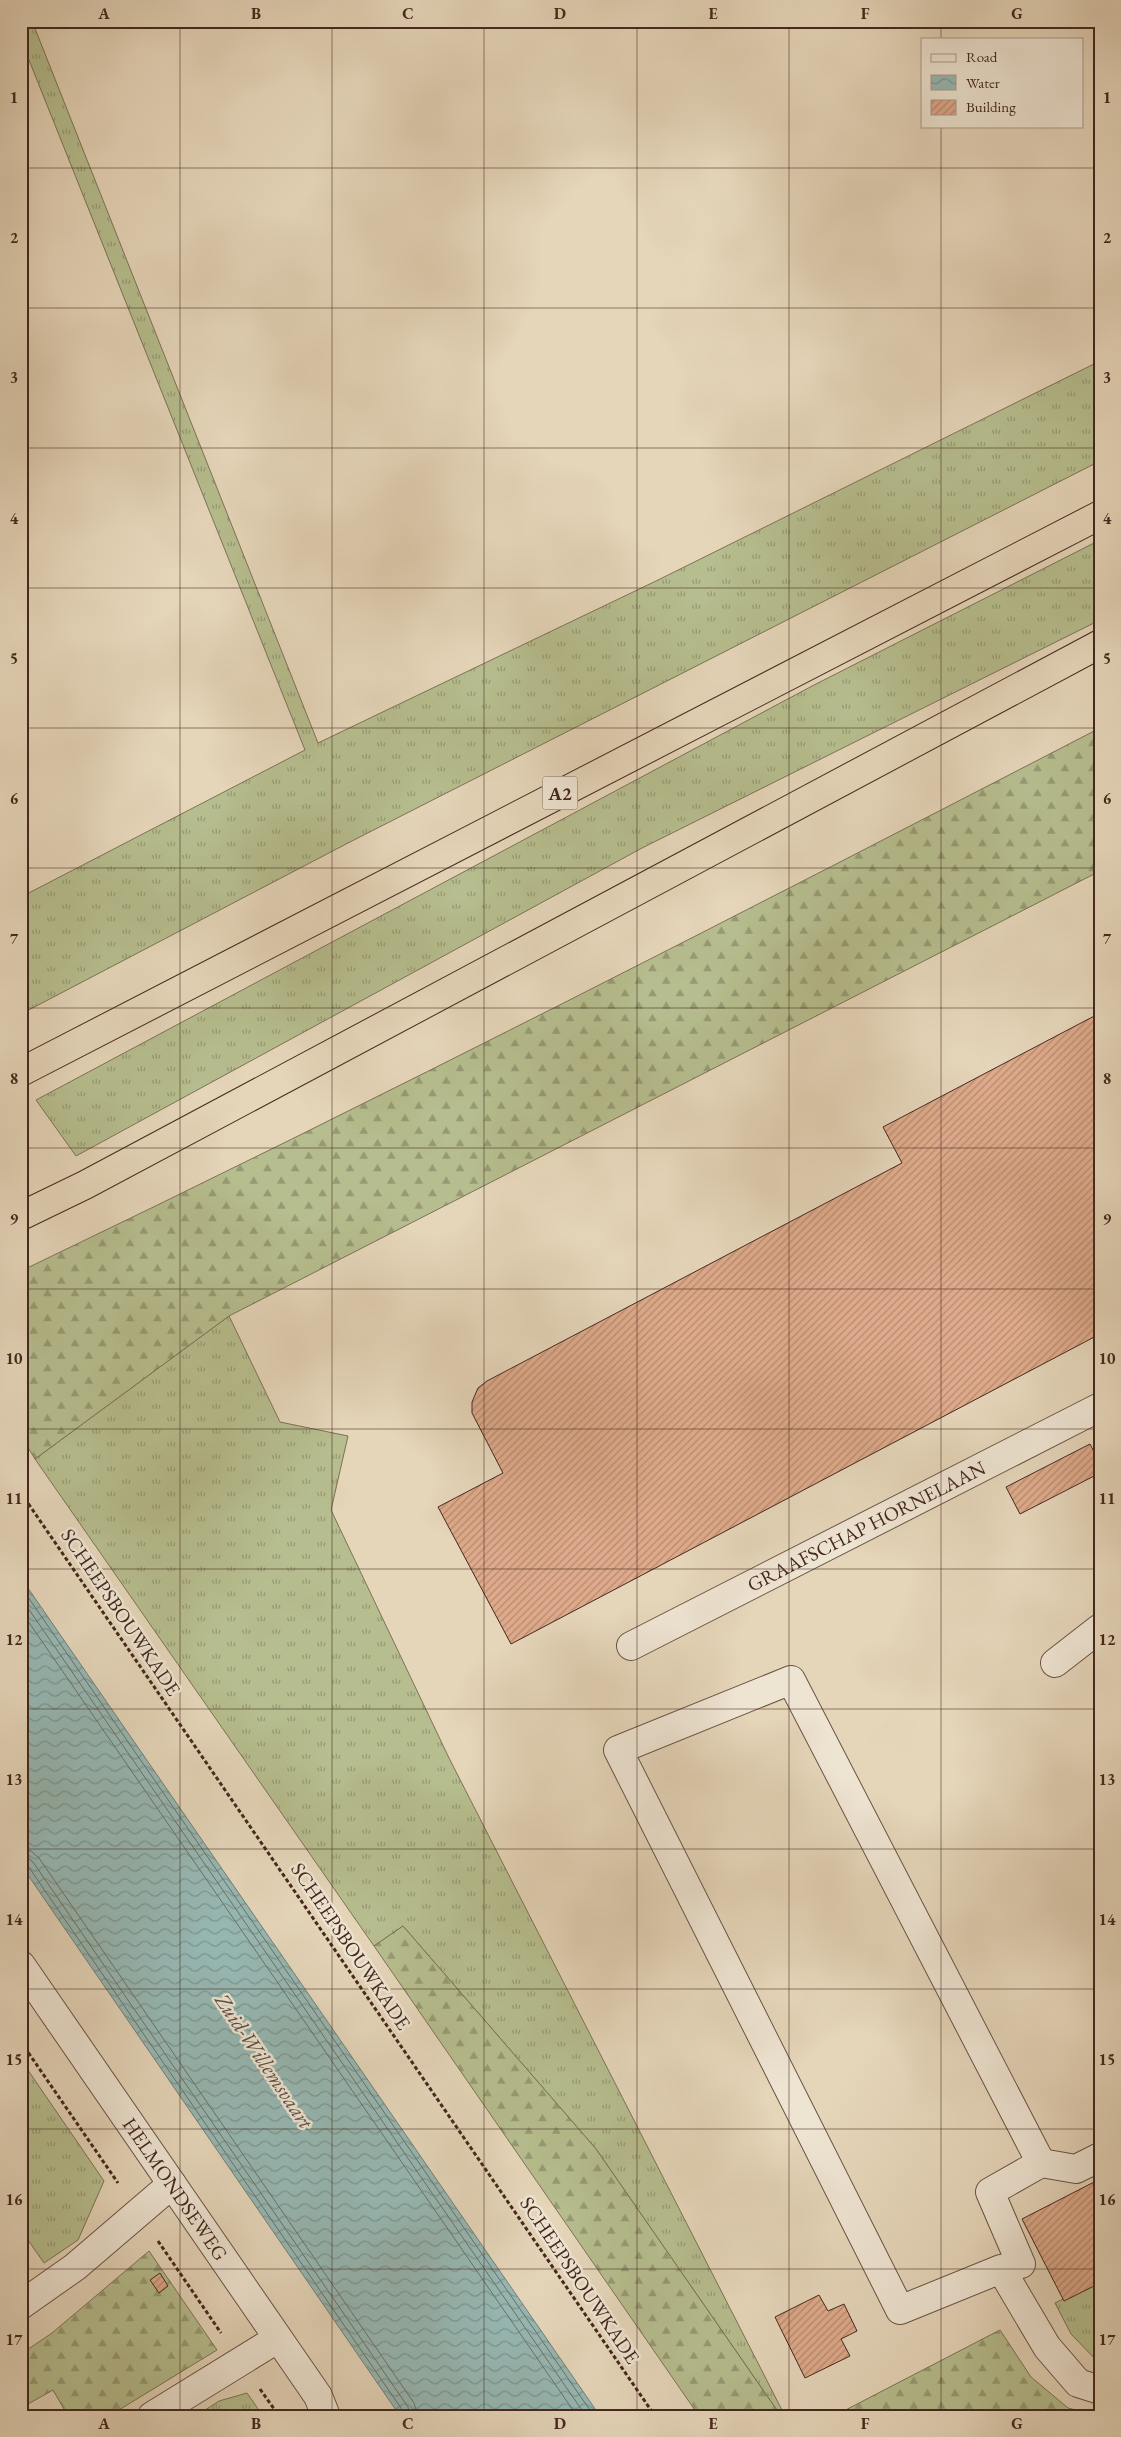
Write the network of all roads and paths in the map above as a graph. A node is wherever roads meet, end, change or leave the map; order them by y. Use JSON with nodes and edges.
{"nodes":[{"id":1,"x":1100,"y":515,"type":"edge"},
{"id":2,"x":1100,"y":644,"type":"edge"},
{"id":3,"x":21,"y":1072,"type":"edge"},
{"id":4,"x":21,"y":1216,"type":"edge"},
{"id":5,"x":1100,"y":1407,"type":"edge"},
{"id":6,"x":21,"y":1493,"type":"edge"},
{"id":7,"x":1100,"y":1628,"type":"edge"},
{"id":8,"x":632,"y":1646,"type":"dead end"},
{"id":9,"x":1054,"y":1663,"type":"dead end"},
{"id":10,"x":21,"y":1965,"type":"edge"},
{"id":11,"x":1100,"y":2157,"type":"edge"},
{"id":12,"x":1041,"y":2163,"type":"junction"},
{"id":13,"x":172,"y":2184,"type":"junction"},
{"id":14,"x":1001,"y":2269,"type":"junction"},
{"id":15,"x":25,"y":2294,"type":"edge"},
{"id":16,"x":277,"y":2339,"type":"junction"},
{"id":17,"x":1100,"y":2390,"type":"edge"},
{"id":18,"x":152,"y":2416,"type":"edge"},
{"id":19,"x":326,"y":2416,"type":"edge"},
{"id":20,"x":655,"y":2416,"type":"edge"}],
"edges":[{"from":1,"to":3,"type":"highway","number":"A2"},
{"from":2,"to":4,"type":"highway"},
{"from":5,"to":8,"type":"street","name":"GRAAFSCHAP HORNELAAN"},
{"from":6,"to":20,"type":"path","name":"SCHEEPSBOUWKADE"},
{"from":7,"to":9,"type":"street"},
{"from":10,"to":13,"type":"street","name":"HELMONDSEWEG"},
{"from":11,"to":12,"type":"street"},
{"from":12,"to":14,"type":"street"},
{"from":12,"to":14,"type":"street"},
{"from":13,"to":15,"type":"street"},
{"from":13,"to":16,"type":"street","name":"HELMONDSEWEG"},
{"from":14,"to":17,"type":"street"},
{"from":16,"to":18,"type":"street"},
{"from":16,"to":19,"type":"street","name":"HELMONDSEWEG"}]}
